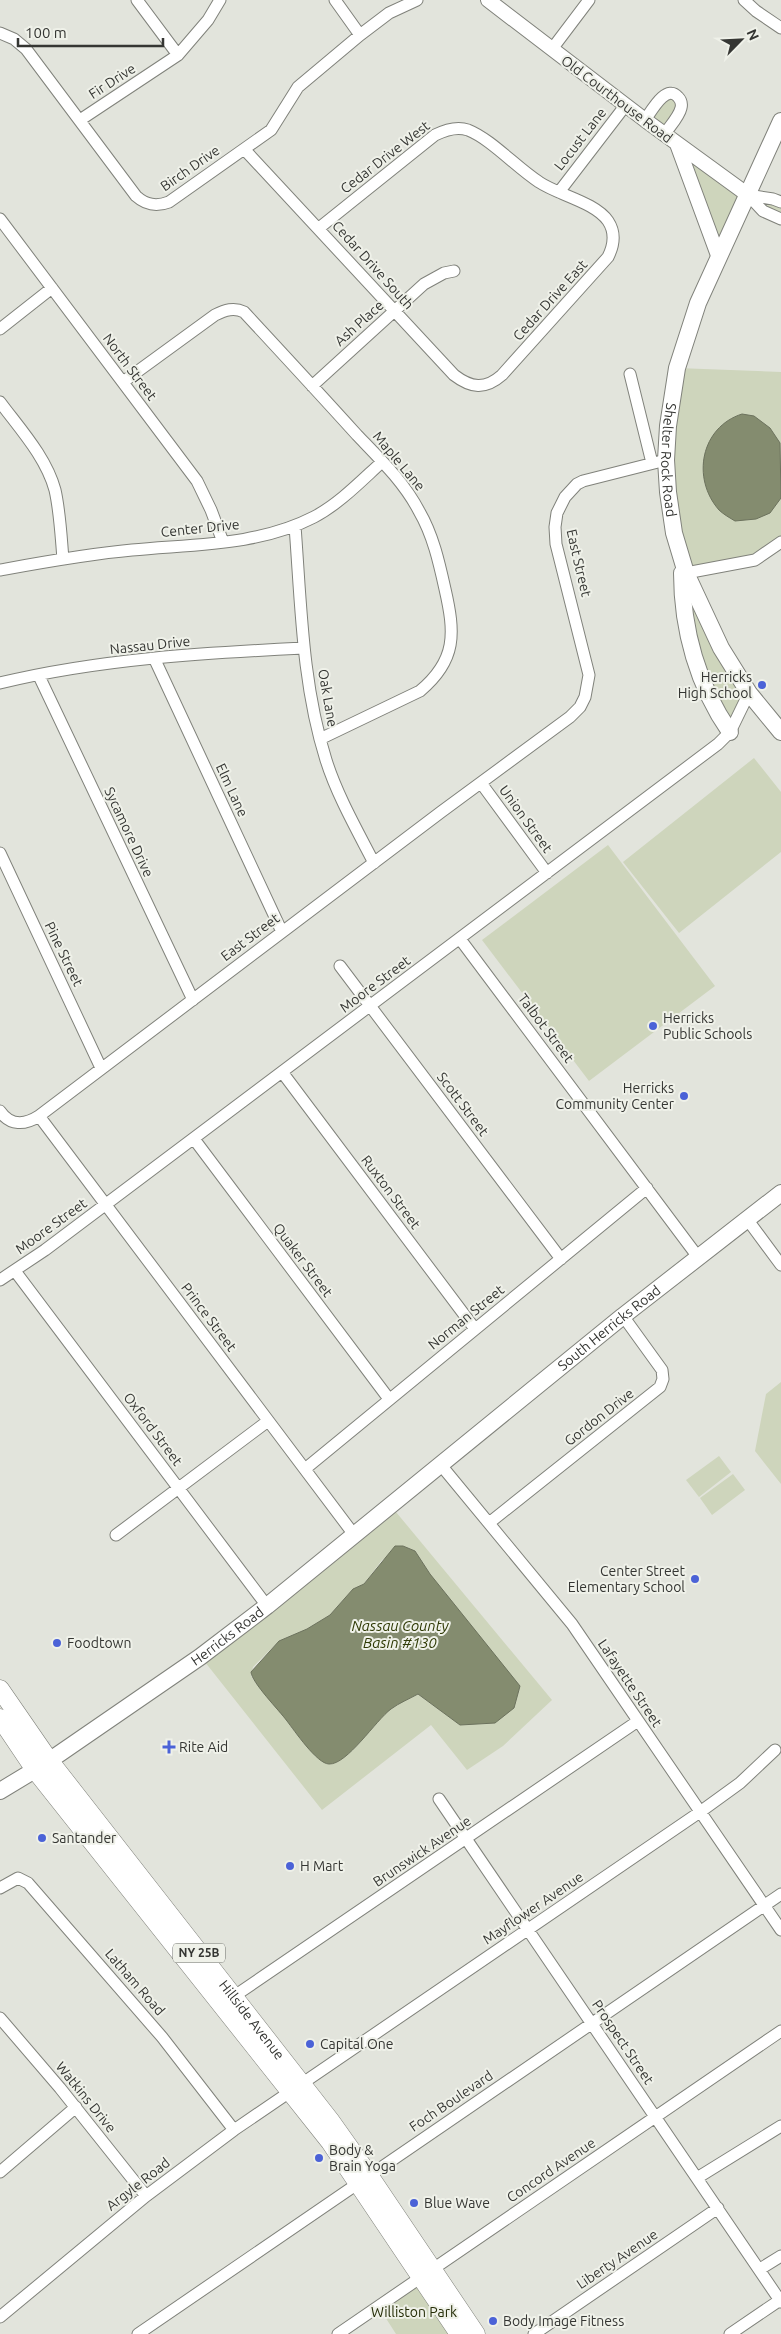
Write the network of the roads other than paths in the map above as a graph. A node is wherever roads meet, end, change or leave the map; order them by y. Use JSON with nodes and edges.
{"nodes":[{"id":1,"x":137,"y":0,"type":"edge"},
{"id":2,"x":220,"y":0,"type":"edge"},
{"id":3,"x":335,"y":0,"type":"edge"},
{"id":4,"x":417,"y":0,"type":"edge"},
{"id":5,"x":488,"y":0,"type":"edge"},
{"id":6,"x":589,"y":0,"type":"edge"},
{"id":7,"x":744,"y":0,"type":"edge"},
{"id":8,"x":781,"y":28,"type":"edge"},
{"id":9,"x":0,"y":33,"type":"edge"},
{"id":10,"x":360,"y":35,"type":"junction"},
{"id":11,"x":552,"y":49,"type":"junction"},
{"id":12,"x":178,"y":55,"type":"junction"},
{"id":13,"x":625,"y":106,"type":"junction"},
{"id":14,"x":80,"y":120,"type":"junction"},
{"id":15,"x":645,"y":120,"type":"junction"},
{"id":16,"x":781,"y":122,"type":"edge"},
{"id":17,"x":664,"y":134,"type":"junction"},
{"id":18,"x":677,"y":144,"type":"junction"},
{"id":19,"x":244,"y":149,"type":"junction"},
{"id":20,"x":559,"y":192,"type":"junction"},
{"id":21,"x":748,"y":195,"type":"junction"},
{"id":22,"x":781,"y":202,"type":"edge"},
{"id":23,"x":0,"y":219,"type":"edge"},
{"id":24,"x":781,"y":219,"type":"edge"},
{"id":25,"x":319,"y":228,"type":"junction"},
{"id":26,"x":719,"y":258,"type":"junction"},
{"id":27,"x":454,"y":271,"type":"dead end"},
{"id":28,"x":52,"y":288,"type":"junction"},
{"id":29,"x":394,"y":311,"type":"junction"},
{"id":30,"x":0,"y":329,"type":"edge"},
{"id":31,"x":630,"y":374,"type":"dead end"},
{"id":32,"x":123,"y":382,"type":"junction"},
{"id":33,"x":487,"y":385,"type":"joint"},
{"id":34,"x":312,"y":386,"type":"junction"},
{"id":35,"x":0,"y":402,"type":"edge"},
{"id":36,"x":382,"y":462,"type":"junction"},
{"id":37,"x":659,"y":462,"type":"junction"},
{"id":38,"x":295,"y":526,"type":"junction"},
{"id":39,"x":223,"y":542,"type":"junction"},
{"id":40,"x":781,"y":542,"type":"edge"},
{"id":41,"x":62,"y":559,"type":"junction"},
{"id":42,"x":684,"y":568,"type":"junction"},
{"id":43,"x":0,"y":570,"type":"edge"},
{"id":44,"x":304,"y":648,"type":"junction"},
{"id":45,"x":155,"y":660,"type":"junction"},
{"id":46,"x":39,"y":676,"type":"junction"},
{"id":47,"x":0,"y":683,"type":"edge"},
{"id":48,"x":749,"y":693,"type":"junction"},
{"id":49,"x":730,"y":732,"type":"junction"},
{"id":50,"x":781,"y":732,"type":"edge"},
{"id":51,"x":320,"y":740,"type":"junction"},
{"id":52,"x":481,"y":783,"type":"junction"},
{"id":53,"x":0,"y":853,"type":"edge"},
{"id":54,"x":374,"y":863,"type":"junction"},
{"id":55,"x":547,"y":873,"type":"junction"},
{"id":56,"x":282,"y":932,"type":"junction"},
{"id":57,"x":460,"y":939,"type":"junction"},
{"id":58,"x":340,"y":966,"type":"dead end"},
{"id":59,"x":193,"y":1000,"type":"junction"},
{"id":60,"x":370,"y":1006,"type":"junction"},
{"id":61,"x":101,"y":1068,"type":"junction"},
{"id":62,"x":282,"y":1072,"type":"junction"},
{"id":63,"x":0,"y":1111,"type":"edge"},
{"id":64,"x":38,"y":1116,"type":"junction"},
{"id":65,"x":194,"y":1139,"type":"junction"},
{"id":66,"x":647,"y":1188,"type":"junction"},
{"id":67,"x":781,"y":1193,"type":"edge"},
{"id":68,"x":105,"y":1205,"type":"junction"},
{"id":69,"x":747,"y":1219,"type":"junction"},
{"id":70,"x":698,"y":1256,"type":"junction"},
{"id":71,"x":561,"y":1259,"type":"junction"},
{"id":72,"x":781,"y":1265,"type":"edge"},
{"id":73,"x":15,"y":1270,"type":"junction"},
{"id":74,"x":0,"y":1280,"type":"edge"},
{"id":75,"x":623,"y":1316,"type":"junction"},
{"id":76,"x":475,"y":1329,"type":"junction"},
{"id":77,"x":390,"y":1399,"type":"junction"},
{"id":78,"x":268,"y":1421,"type":"junction"},
{"id":79,"x":440,"y":1464,"type":"junction"},
{"id":80,"x":305,"y":1469,"type":"junction"},
{"id":81,"x":178,"y":1488,"type":"junction"},
{"id":82,"x":489,"y":1523,"type":"junction"},
{"id":83,"x":116,"y":1535,"type":"dead end"},
{"id":84,"x":355,"y":1536,"type":"junction"},
{"id":85,"x":268,"y":1606,"type":"junction"},
{"id":86,"x":0,"y":1689,"type":"edge"},
{"id":87,"x":0,"y":1718,"type":"edge"},
{"id":88,"x":638,"y":1721,"type":"junction"},
{"id":89,"x":775,"y":1750,"type":"dead end"},
{"id":90,"x":42,"y":1765,"type":"junction"},
{"id":91,"x":0,"y":1791,"type":"edge"},
{"id":92,"x":439,"y":1799,"type":"dead end"},
{"id":93,"x":700,"y":1812,"type":"junction"},
{"id":94,"x":466,"y":1839,"type":"junction"},
{"id":95,"x":0,"y":1888,"type":"edge"},
{"id":96,"x":781,"y":1894,"type":"edge"},
{"id":97,"x":764,"y":1905,"type":"junction"},
{"id":98,"x":528,"y":1930,"type":"junction"},
{"id":99,"x":781,"y":1930,"type":"edge"},
{"id":100,"x":228,"y":2001,"type":"junction"},
{"id":101,"x":2,"y":2023,"type":"edge"},
{"id":102,"x":592,"y":2024,"type":"junction"},
{"id":103,"x":781,"y":2031,"type":"edge"},
{"id":104,"x":297,"y":2088,"type":"junction"},
{"id":105,"x":76,"y":2107,"type":"junction"},
{"id":106,"x":656,"y":2117,"type":"junction"},
{"id":107,"x":781,"y":2126,"type":"edge"},
{"id":108,"x":234,"y":2130,"type":"junction"},
{"id":109,"x":0,"y":2172,"type":"edge"},
{"id":110,"x":698,"y":2178,"type":"junction"},
{"id":111,"x":364,"y":2179,"type":"junction"},
{"id":112,"x":146,"y":2196,"type":"junction"},
{"id":113,"x":718,"y":2208,"type":"junction"},
{"id":114,"x":781,"y":2256,"type":"edge"},
{"id":115,"x":760,"y":2270,"type":"junction"},
{"id":116,"x":427,"y":2273,"type":"junction"},
{"id":117,"x":780,"y":2301,"type":"edge"},
{"id":118,"x":0,"y":2318,"type":"edge"},
{"id":119,"x":146,"y":2332,"type":"edge"},
{"id":120,"x":338,"y":2334,"type":"edge"},
{"id":121,"x":458,"y":2334,"type":"edge"},
{"id":122,"x":476,"y":2334,"type":"edge"},
{"id":123,"x":534,"y":2334,"type":"edge"},
{"id":124,"x":730,"y":2334,"type":"edge"}],
"edges":[{"from":1,"to":12,"type":"street"},
{"from":2,"to":12,"type":"street","name":"Fir Drive"},
{"from":3,"to":10,"type":"street"},
{"from":4,"to":10,"type":"street","name":"Birch Drive"},
{"from":5,"to":11,"type":"street","name":"Old Courthouse Road"},
{"from":6,"to":11,"type":"street"},
{"from":7,"to":8,"type":"street"},
{"from":9,"to":14,"type":"street","name":"Birch Drive"},
{"from":10,"to":19,"type":"street","name":"Birch Drive"},
{"from":11,"to":13,"type":"street","name":"Old Courthouse Road"},
{"from":12,"to":14,"type":"street","name":"Fir Drive"},
{"from":13,"to":15,"type":"street","name":"Old Courthouse Road"},
{"from":13,"to":20,"type":"street","name":"Locust Lane"},
{"from":14,"to":19,"type":"street","name":"Birch Drive"},
{"from":15,"to":17,"type":"street","name":"Old Courthouse Road"},
{"from":15,"to":17,"type":"street"},
{"from":16,"to":21,"type":"main road","name":"Shelter Rock Road"},
{"from":17,"to":18,"type":"street","name":"Old Courthouse Road"},
{"from":18,"to":21,"type":"street","name":"Old Courthouse Road"},
{"from":18,"to":26,"type":"street"},
{"from":19,"to":25,"type":"street","name":"Cedar Drive South"},
{"from":20,"to":25,"type":"street","name":"Cedar Drive West"},
{"from":20,"to":33,"type":"street","name":"Cedar Drive East"},
{"from":21,"to":22,"type":"street"},
{"from":21,"to":24,"type":"street"},
{"from":21,"to":26,"type":"main road","name":"Shelter Rock Road"},
{"from":23,"to":28,"type":"street","name":"North Street"},
{"from":25,"to":29,"type":"street","name":"Cedar Drive South"},
{"from":26,"to":37,"type":"main road","name":"Shelter Rock Road"},
{"from":27,"to":29,"type":"street","name":"Ash Place"},
{"from":28,"to":30,"type":"street"},
{"from":28,"to":32,"type":"street","name":"North Street"},
{"from":29,"to":33,"type":"street","name":"Cedar Drive South"},
{"from":29,"to":34,"type":"street","name":"Ash Place"},
{"from":31,"to":37,"type":"street"},
{"from":32,"to":34,"type":"street","name":"Maple Lane"},
{"from":32,"to":39,"type":"street","name":"North Street"},
{"from":34,"to":36,"type":"street","name":"Maple Lane"},
{"from":35,"to":41,"type":"street"},
{"from":36,"to":38,"type":"street","name":"Center Drive"},
{"from":36,"to":51,"type":"street","name":"Maple Lane"},
{"from":37,"to":42,"type":"main road","name":"Shelter Rock Road"},
{"from":37,"to":52,"type":"street","name":"East Street"},
{"from":38,"to":39,"type":"street","name":"Center Drive"},
{"from":38,"to":44,"type":"street","name":"Oak Lane"},
{"from":39,"to":41,"type":"street","name":"Center Drive"},
{"from":40,"to":42,"type":"street"},
{"from":41,"to":43,"type":"street","name":"Center Drive"},
{"from":42,"to":48,"type":"main road","name":"Shelter Rock Road"},
{"from":42,"to":49,"type":"main road"},
{"from":44,"to":45,"type":"street","name":"Nassau Drive"},
{"from":44,"to":51,"type":"street","name":"Oak Lane"},
{"from":45,"to":46,"type":"street","name":"Nassau Drive"},
{"from":45,"to":56,"type":"street","name":"Elm Lane"},
{"from":46,"to":47,"type":"street","name":"Nassau Drive"},
{"from":46,"to":59,"type":"street","name":"Sycamore Drive"},
{"from":48,"to":49,"type":"street","name":"Moore Street"},
{"from":48,"to":50,"type":"main road","name":"Shelter Rock Road"},
{"from":49,"to":55,"type":"street","name":"Moore Street"},
{"from":51,"to":54,"type":"street","name":"Oak Lane"},
{"from":52,"to":54,"type":"street","name":"East Street"},
{"from":52,"to":55,"type":"street","name":"Union Street"},
{"from":53,"to":61,"type":"street","name":"Pine Street"},
{"from":54,"to":56,"type":"street","name":"East Street"},
{"from":55,"to":57,"type":"street","name":"Moore Street"},
{"from":56,"to":59,"type":"street","name":"East Street"},
{"from":57,"to":60,"type":"street","name":"Moore Street"},
{"from":57,"to":66,"type":"street","name":"Talbot Street"},
{"from":58,"to":60,"type":"street","name":"Scott Street"},
{"from":59,"to":61,"type":"street","name":"East Street"},
{"from":60,"to":62,"type":"street","name":"Moore Street"},
{"from":60,"to":71,"type":"street","name":"Scott Street"},
{"from":61,"to":64,"type":"street","name":"East Street"},
{"from":62,"to":65,"type":"street","name":"Moore Street"},
{"from":62,"to":76,"type":"street","name":"Ruxton Street"},
{"from":63,"to":64,"type":"street"},
{"from":64,"to":68,"type":"street","name":"Prince Street"},
{"from":65,"to":68,"type":"street","name":"Moore Street"},
{"from":65,"to":77,"type":"street","name":"Quaker Street"},
{"from":66,"to":70,"type":"street","name":"Talbot Street"},
{"from":66,"to":71,"type":"street","name":"Norman Street"},
{"from":67,"to":69,"type":"main road","name":"South Herricks Road"},
{"from":68,"to":73,"type":"street","name":"Moore Street"},
{"from":68,"to":78,"type":"street","name":"Prince Street"},
{"from":69,"to":70,"type":"main road","name":"South Herricks Road"},
{"from":69,"to":72,"type":"street"},
{"from":70,"to":75,"type":"main road","name":"South Herricks Road"},
{"from":71,"to":76,"type":"street","name":"Norman Street"},
{"from":73,"to":74,"type":"street","name":"Moore Street"},
{"from":73,"to":81,"type":"street","name":"Oxford Street"},
{"from":75,"to":79,"type":"main road","name":"South Herricks Road"},
{"from":75,"to":82,"type":"street","name":"Gordon Drive"},
{"from":76,"to":77,"type":"street","name":"Norman Street"},
{"from":77,"to":80,"type":"street","name":"Norman Street"},
{"from":78,"to":80,"type":"street","name":"Prince Street"},
{"from":78,"to":81,"type":"street"},
{"from":79,"to":82,"type":"street","name":"Lafayette Street"},
{"from":79,"to":84,"type":"main road","name":"Herricks Road"},
{"from":80,"to":84,"type":"street","name":"Prince Street"},
{"from":81,"to":83,"type":"street"},
{"from":81,"to":85,"type":"street","name":"Oxford Street"},
{"from":82,"to":88,"type":"street","name":"Lafayette Street"},
{"from":84,"to":85,"type":"main road","name":"Herricks Road"},
{"from":85,"to":90,"type":"main road","name":"Herricks Road"},
{"from":86,"to":90,"type":"main road","name":"Hillside Avenue","number":"NY 25B"},
{"from":87,"to":90,"type":"main road","name":"Hillside Avenue","number":"NY 25B"},
{"from":88,"to":93,"type":"street","name":"Lafayette Street"},
{"from":88,"to":94,"type":"street","name":"Brunswick Avenue"},
{"from":89,"to":93,"type":"street","name":"Mayflower Avenue"},
{"from":90,"to":91,"type":"main road","name":"Herricks Road"},
{"from":90,"to":100,"type":"main road","name":"Hillside Avenue","number":"NY 25B"},
{"from":92,"to":94,"type":"street","name":"Prospect Street"},
{"from":93,"to":97,"type":"street","name":"Lafayette Street"},
{"from":93,"to":98,"type":"street","name":"Mayflower Avenue"},
{"from":94,"to":98,"type":"street","name":"Prospect Street"},
{"from":94,"to":100,"type":"street","name":"Brunswick Avenue"},
{"from":95,"to":108,"type":"street","name":"Latham Road"},
{"from":96,"to":97,"type":"street","name":"Foch Boulevard"},
{"from":97,"to":99,"type":"street","name":"Lafayette Street"},
{"from":97,"to":102,"type":"street","name":"Foch Boulevard"},
{"from":98,"to":102,"type":"street","name":"Prospect Street"},
{"from":98,"to":104,"type":"street","name":"Mayflower Avenue"},
{"from":100,"to":104,"type":"main road","name":"Hillside Avenue","number":"NY 25B"},
{"from":101,"to":105,"type":"street","name":"Watkins Drive"},
{"from":102,"to":106,"type":"street","name":"Prospect Street"},
{"from":102,"to":111,"type":"street","name":"Foch Boulevard"},
{"from":103,"to":106,"type":"street","name":"Concord Avenue"},
{"from":104,"to":108,"type":"street","name":"Argyle Road"},
{"from":104,"to":111,"type":"main road","name":"Hillside Avenue","number":"NY 25B"},
{"from":105,"to":109,"type":"street"},
{"from":105,"to":112,"type":"street","name":"Watkins Drive"},
{"from":106,"to":110,"type":"street","name":"Prospect Street"},
{"from":106,"to":116,"type":"street","name":"Concord Avenue"},
{"from":107,"to":110,"type":"street"},
{"from":108,"to":112,"type":"street","name":"Argyle Road"},
{"from":110,"to":113,"type":"street","name":"Prospect Street"},
{"from":111,"to":116,"type":"main road","name":"Hillside Avenue","number":"NY 25B"},
{"from":111,"to":119,"type":"street","name":"Foch Boulevard"},
{"from":112,"to":118,"type":"street","name":"Argyle Road"},
{"from":113,"to":115,"type":"street","name":"Prospect Street"},
{"from":113,"to":123,"type":"street","name":"Liberty Avenue"},
{"from":114,"to":115,"type":"street"},
{"from":115,"to":117,"type":"street","name":"Prospect Street"},
{"from":116,"to":120,"type":"street","name":"Concord Avenue"},
{"from":116,"to":121,"type":"main road","name":"Hillside Avenue","number":"NY 25B"},
{"from":116,"to":122,"type":"main road","name":"Hillside Avenue","number":"NY 25B"},
{"from":117,"to":124,"type":"street"}]}
